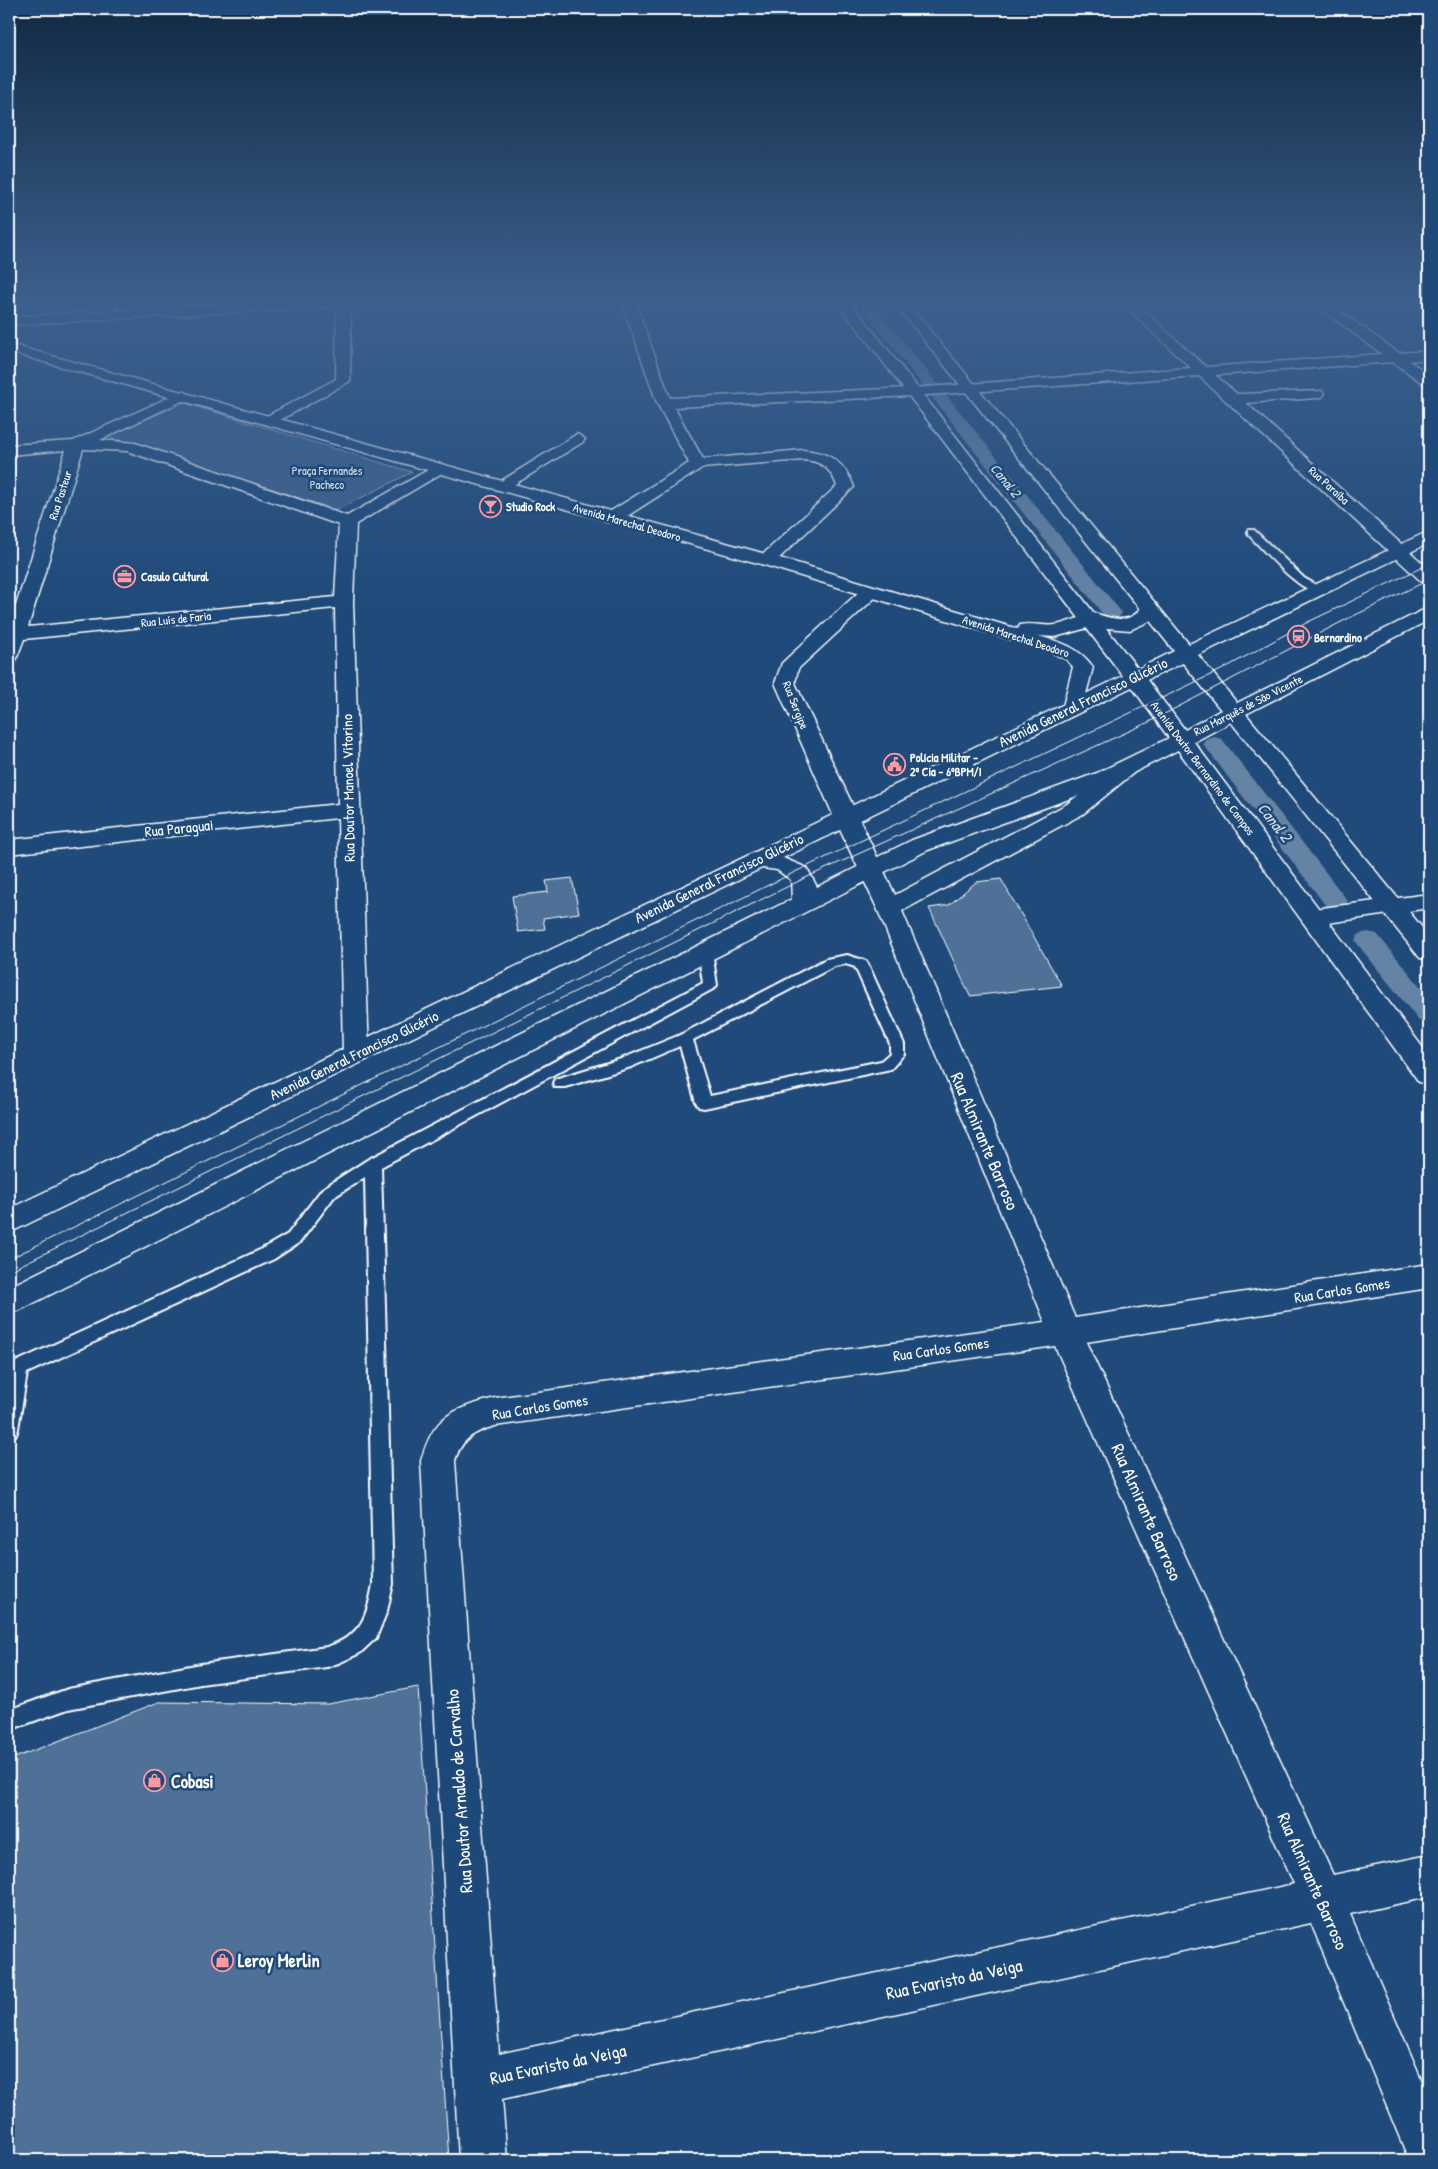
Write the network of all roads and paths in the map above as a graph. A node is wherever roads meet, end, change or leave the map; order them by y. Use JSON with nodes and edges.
{"nodes":[{"id":1,"x":172,"y":400,"type":"edge"},
{"id":2,"x":201,"y":400,"type":"edge"},
{"id":3,"x":308,"y":400,"type":"edge"},
{"id":4,"x":723,"y":400,"type":"edge"},
{"id":5,"x":926,"y":400,"type":"edge"},
{"id":6,"x":972,"y":400,"type":"edge"},
{"id":7,"x":1234,"y":400,"type":"edge"},
{"id":8,"x":664,"y":403,"type":"joint"},
{"id":9,"x":270,"y":420,"type":"junction"},
{"id":10,"x":577,"y":439,"type":"dead end"},
{"id":11,"x":76,"y":445,"type":"junction"},
{"id":12,"x":9,"y":450,"type":"edge"},
{"id":13,"x":698,"y":464,"type":"junction"},
{"id":14,"x":441,"y":469,"type":"junction"},
{"id":15,"x":500,"y":486,"type":"junction"},
{"id":16,"x":612,"y":518,"type":"junction"},
{"id":17,"x":348,"y":522,"type":"junction"},
{"id":18,"x":1251,"y":532,"type":"dead end"},
{"id":19,"x":1429,"y":536,"type":"edge"},
{"id":20,"x":1401,"y":551,"type":"junction"},
{"id":21,"x":767,"y":560,"type":"junction"},
{"id":22,"x":1429,"y":579,"type":"edge"},
{"id":23,"x":1317,"y":590,"type":"junction"},
{"id":24,"x":870,"y":592,"type":"junction"},
{"id":25,"x":344,"y":602,"type":"junction"},
{"id":26,"x":926,"y":607,"type":"junction"},
{"id":27,"x":1150,"y":609,"type":"junction"},
{"id":28,"x":1429,"y":613,"type":"edge"},
{"id":29,"x":1089,"y":619,"type":"junction"},
{"id":30,"x":12,"y":635,"type":"edge"},
{"id":31,"x":1185,"y":653,"type":"junction"},
{"id":32,"x":9,"y":656,"type":"edge"},
{"id":33,"x":1135,"y":678,"type":"junction"},
{"id":34,"x":1073,"y":706,"type":"junction"},
{"id":35,"x":1234,"y":712,"type":"junction"},
{"id":36,"x":1182,"y":739,"type":"junction"},
{"id":37,"x":1130,"y":766,"type":"junction"},
{"id":38,"x":348,"y":810,"type":"junction"},
{"id":39,"x":845,"y":817,"type":"junction"},
{"id":40,"x":9,"y":847,"type":"edge"},
{"id":41,"x":755,"y":861,"type":"junction"},
{"id":42,"x":870,"y":870,"type":"junction"},
{"id":43,"x":1429,"y":901,"type":"edge"},
{"id":44,"x":804,"y":902,"type":"junction"},
{"id":45,"x":1391,"y":905,"type":"junction"},
{"id":46,"x":889,"y":908,"type":"junction"},
{"id":47,"x":1314,"y":917,"type":"junction"},
{"id":48,"x":705,"y":951,"type":"junction"},
{"id":49,"x":1429,"y":952,"type":"edge"},
{"id":50,"x":685,"y":1038,"type":"junction"},
{"id":51,"x":356,"y":1054,"type":"junction"},
{"id":52,"x":1429,"y":1075,"type":"edge"},
{"id":53,"x":560,"y":1083,"type":"dead end"},
{"id":54,"x":373,"y":1164,"type":"junction"},
{"id":55,"x":9,"y":1222,"type":"edge"},
{"id":56,"x":1429,"y":1276,"type":"edge"},
{"id":57,"x":9,"y":1301,"type":"edge"},
{"id":58,"x":1065,"y":1332,"type":"junction"},
{"id":59,"x":14,"y":1371,"type":"edge"},
{"id":60,"x":454,"y":1426,"type":"joint"},
{"id":61,"x":9,"y":1428,"type":"edge"},
{"id":62,"x":9,"y":1720,"type":"edge"},
{"id":63,"x":1429,"y":1876,"type":"edge"},
{"id":64,"x":1322,"y":1900,"type":"junction"},
{"id":65,"x":478,"y":2081,"type":"junction"},
{"id":66,"x":1429,"y":2152,"type":"edge"},
{"id":67,"x":483,"y":2160,"type":"edge"}],
"edges":[{"from":1,"to":11,"type":"street"},
{"from":2,"to":9,"type":"street","name":"Avenida Marechal Deodoro"},
{"from":3,"to":9,"type":"street"},
{"from":4,"to":8,"type":"street"},
{"from":5,"to":29,"type":"street","name":"Avenida Doutor Bernardino de Campos"},
{"from":6,"to":27,"type":"street"},
{"from":7,"to":20,"type":"street","name":"Rua Paraíba"},
{"from":8,"to":13,"type":"street"},
{"from":9,"to":14,"type":"street","name":"Avenida Marechal Deodoro"},
{"from":10,"to":15,"type":"street"},
{"from":11,"to":12,"type":"street"},
{"from":11,"to":17,"type":"street"},
{"from":11,"to":30,"type":"street","name":"Rua Pasteur"},
{"from":13,"to":16,"type":"street"},
{"from":13,"to":21,"type":"street"},
{"from":14,"to":15,"type":"street","name":"Avenida Marechal Deodoro"},
{"from":14,"to":17,"type":"street"},
{"from":15,"to":16,"type":"street","name":"Avenida Marechal Deodoro"},
{"from":16,"to":21,"type":"street","name":"Avenida Marechal Deodoro"},
{"from":17,"to":25,"type":"street","name":"Rua Doutor Manoel Vitorino"},
{"from":18,"to":23,"type":"lane"},
{"from":19,"to":20,"type":"street","name":"Avenida General Francisco Glicério"},
{"from":20,"to":22,"type":"street","name":"Rua Paraíba"},
{"from":20,"to":23,"type":"street","name":"Avenida General Francisco Glicério"},
{"from":21,"to":24,"type":"street","name":"Avenida Marechal Deodoro"},
{"from":23,"to":31,"type":"street","name":"Avenida General Francisco Glicério"},
{"from":24,"to":26,"type":"street","name":"Avenida Marechal Deodoro"},
{"from":24,"to":39,"type":"street","name":"Rua Sergipe"},
{"from":25,"to":30,"type":"street","name":"Rua Luís de Faria"},
{"from":25,"to":38,"type":"street","name":"Rua Doutor Manoel Vitorino"},
{"from":26,"to":29,"type":"street"},
{"from":26,"to":34,"type":"street","name":"Avenida Marechal Deodoro"},
{"from":27,"to":29,"type":"street"},
{"from":27,"to":31,"type":"street"},
{"from":28,"to":35,"type":"street","name":"Rua Marquês de São Vicente"},
{"from":29,"to":33,"type":"street","name":"Avenida Doutor Bernardino de Campos"},
{"from":30,"to":32,"type":"street","name":"Rua Pasteur"},
{"from":31,"to":33,"type":"street","name":"Avenida General Francisco Glicério"},
{"from":31,"to":35,"type":"street"},
{"from":33,"to":34,"type":"street","name":"Avenida General Francisco Glicério"},
{"from":33,"to":36,"type":"street","name":"Avenida Doutor Bernardino de Campos"},
{"from":34,"to":39,"type":"street","name":"Avenida General Francisco Glicério"},
{"from":35,"to":36,"type":"street","name":"Rua Marquês de São Vicente"},
{"from":35,"to":45,"type":"street"},
{"from":36,"to":37,"type":"street","name":"Rua Marquês de São Vicente"},
{"from":36,"to":47,"type":"street","name":"Avenida Doutor Bernardino de Campos"},
{"from":37,"to":42,"type":"street"},
{"from":37,"to":46,"type":"street","name":"Rua Marquês de São Vicente"},
{"from":38,"to":40,"type":"street","name":"Rua Paraguai"},
{"from":38,"to":51,"type":"street","name":"Rua Doutor Manoel Vitorino"},
{"from":39,"to":41,"type":"street","name":"Avenida General Francisco Glicério"},
{"from":39,"to":42,"type":"street","name":"Rua Almirante Barroso"},
{"from":41,"to":44,"type":"street"},
{"from":41,"to":51,"type":"street","name":"Avenida General Francisco Glicério"},
{"from":42,"to":44,"type":"street"},
{"from":42,"to":46,"type":"street","name":"Rua Almirante Barroso"},
{"from":43,"to":45,"type":"street"},
{"from":44,"to":48,"type":"street"},
{"from":45,"to":47,"type":"street"},
{"from":45,"to":49,"type":"street"},
{"from":46,"to":58,"type":"street","name":"Rua Almirante Barroso"},
{"from":47,"to":52,"type":"street","name":"Avenida Doutor Bernardino de Campos"},
{"from":48,"to":54,"type":"lane"},
{"from":48,"to":57,"type":"street"},
{"from":50,"to":50,"type":"lane"},
{"from":50,"to":53,"type":"lane"},
{"from":51,"to":55,"type":"street","name":"Avenida General Francisco Glicério"},
{"from":54,"to":59,"type":"lane"},
{"from":54,"to":62,"type":"lane"},
{"from":56,"to":58,"type":"street","name":"Rua Carlos Gomes"},
{"from":58,"to":60,"type":"street","name":"Rua Carlos Gomes"},
{"from":58,"to":64,"type":"street","name":"Rua Almirante Barroso"},
{"from":59,"to":61,"type":"lane"},
{"from":60,"to":65,"type":"street","name":"Rua Doutor Arnaldo de Carvalho"},
{"from":63,"to":64,"type":"street","name":"Rua Evaristo da Veiga"},
{"from":64,"to":65,"type":"street","name":"Rua Evaristo da Veiga"},
{"from":64,"to":66,"type":"street","name":"Rua Almirante Barroso"},
{"from":65,"to":67,"type":"street","name":"Rua Doutor Arnaldo de Carvalho"}]}
